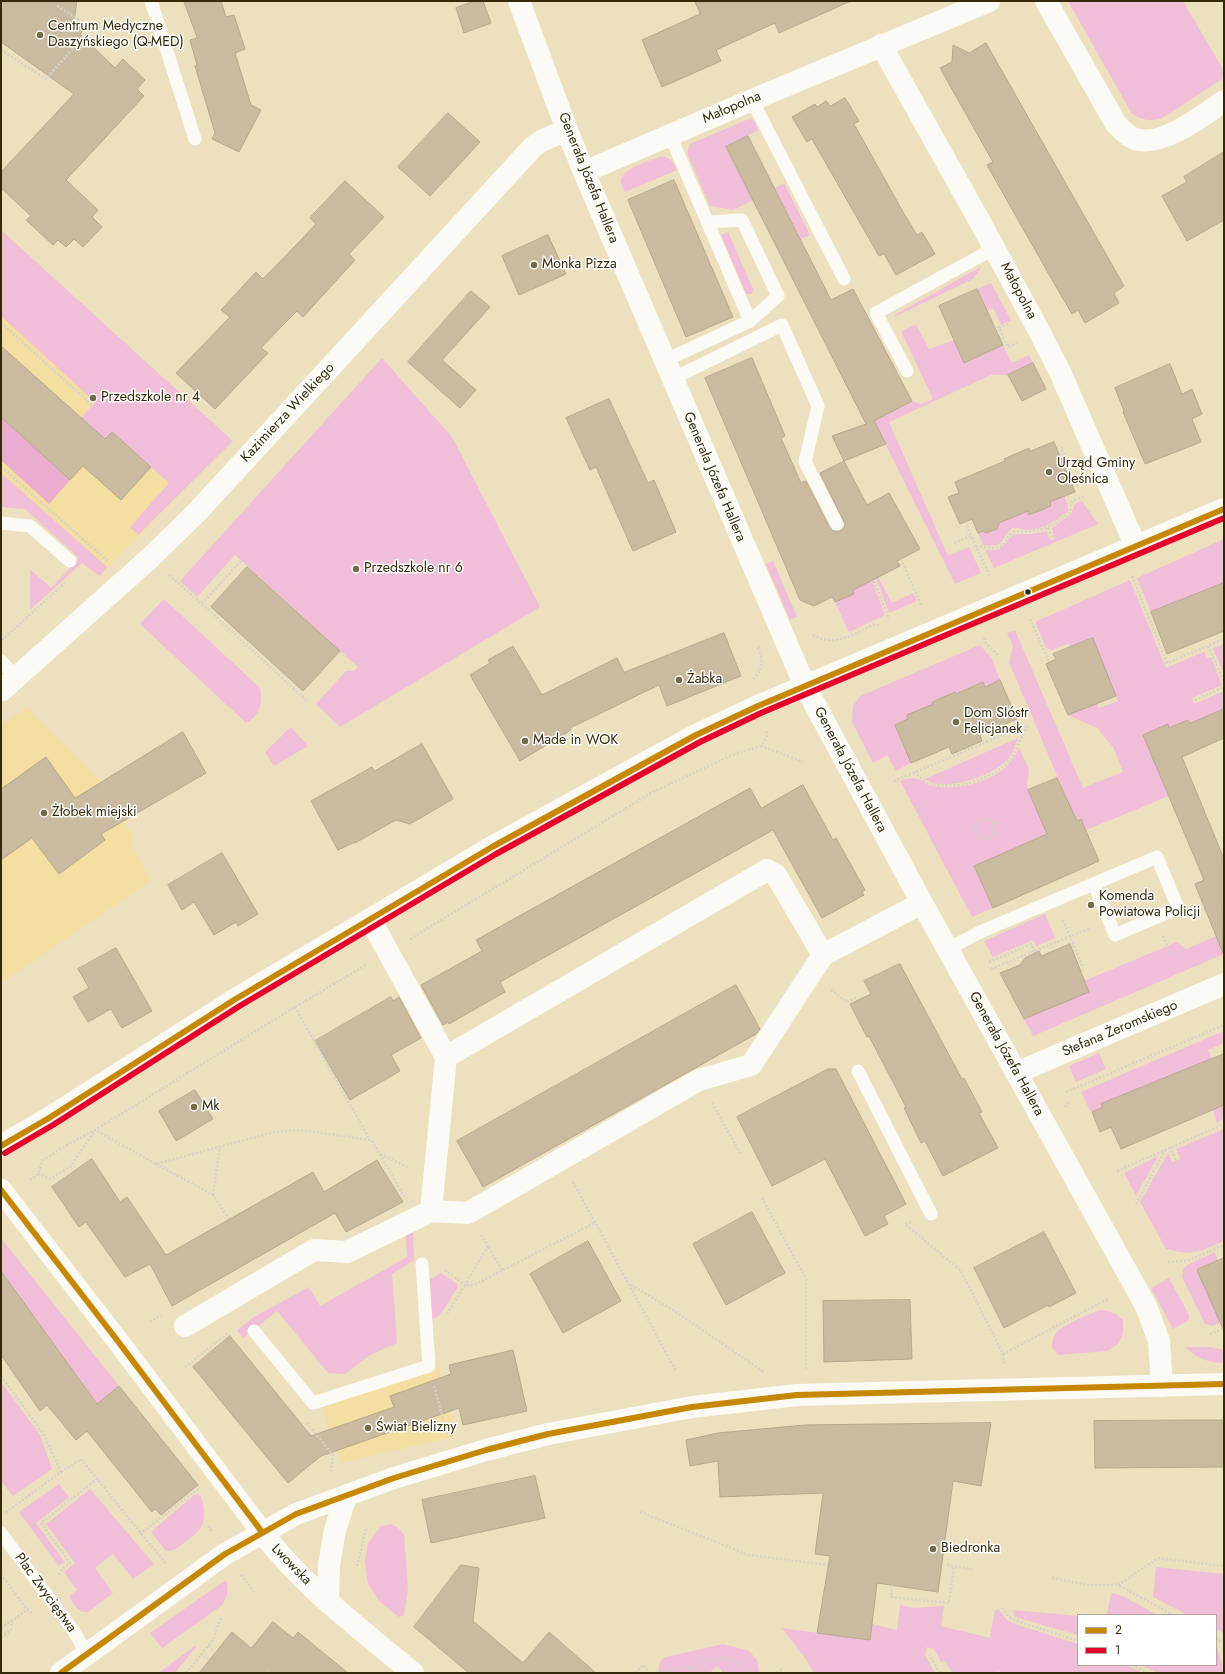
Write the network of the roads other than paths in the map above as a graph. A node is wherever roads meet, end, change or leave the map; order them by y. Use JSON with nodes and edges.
{"nodes":[{"id":1,"x":152,"y":1,"type":"edge"},
{"id":2,"x":519,"y":1,"type":"edge"},
{"id":3,"x":990,"y":1,"type":"edge"},
{"id":4,"x":1046,"y":1,"type":"edge"},
{"id":5,"x":956,"y":7,"type":"edge"},
{"id":6,"x":881,"y":45,"type":"junction"},
{"id":7,"x":752,"y":100,"type":"junction"},
{"id":8,"x":1224,"y":101,"type":"edge"},
{"id":9,"x":567,"y":130,"type":"junction"},
{"id":10,"x":670,"y":135,"type":"junction"},
{"id":11,"x":195,"y":138,"type":"dead end"},
{"id":12,"x":584,"y":172,"type":"junction"},
{"id":13,"x":708,"y":222,"type":"junction"},
{"id":14,"x":995,"y":248,"type":"junction"},
{"id":15,"x":844,"y":279,"type":"dead end"},
{"id":16,"x":750,"y":321,"type":"junction"},
{"id":17,"x":668,"y":370,"type":"junction"},
{"id":18,"x":907,"y":371,"type":"dead end"},
{"id":19,"x":1224,"y":509,"type":"edge"},
{"id":20,"x":1,"y":523,"type":"edge"},
{"id":21,"x":837,"y":524,"type":"dead end"},
{"id":22,"x":1136,"y":547,"type":"junction"},
{"id":23,"x":70,"y":561,"type":"dead end"},
{"id":24,"x":1,"y":661,"type":"edge"},
{"id":25,"x":8,"y":684,"type":"edge"},
{"id":26,"x":805,"y":686,"type":"junction"},
{"id":27,"x":1094,"y":884,"type":"junction"},
{"id":28,"x":922,"y":903,"type":"junction"},
{"id":29,"x":370,"y":919,"type":"junction"},
{"id":30,"x":948,"y":948,"type":"junction"},
{"id":31,"x":823,"y":955,"type":"junction"},
{"id":32,"x":1224,"y":984,"type":"edge"},
{"id":33,"x":446,"y":1057,"type":"junction"},
{"id":34,"x":858,"y":1071,"type":"dead end"},
{"id":35,"x":1016,"y":1073,"type":"junction"},
{"id":36,"x":1,"y":1146,"type":"edge"},
{"id":37,"x":1,"y":1190,"type":"edge"},
{"id":38,"x":431,"y":1212,"type":"junction"},
{"id":39,"x":930,"y":1214,"type":"dead end"},
{"id":40,"x":422,"y":1264,"type":"dead end"},
{"id":41,"x":185,"y":1326,"type":"dead end"},
{"id":42,"x":254,"y":1331,"type":"dead end"},
{"id":43,"x":1224,"y":1384,"type":"edge"},
{"id":44,"x":1162,"y":1386,"type":"junction"},
{"id":45,"x":346,"y":1496,"type":"junction"},
{"id":46,"x":262,"y":1532,"type":"junction"},
{"id":47,"x":1,"y":1533,"type":"edge"},
{"id":48,"x":328,"y":1601,"type":"junction"},
{"id":49,"x":87,"y":1654,"type":"junction"},
{"id":50,"x":61,"y":1673,"type":"edge"},
{"id":51,"x":414,"y":1673,"type":"edge"}],
"edges":[{"from":1,"to":11,"type":"lane"},
{"from":2,"to":9,"type":"street","name":"Generała Józefa Hallera"},
{"from":3,"to":5,"type":"street","name":"Małopolna"},
{"from":4,"to":8,"type":"street"},
{"from":5,"to":6,"type":"street","name":"Małopolna"},
{"from":6,"to":7,"type":"street","name":"Małopolna"},
{"from":6,"to":14,"type":"street","name":"Małopolna"},
{"from":7,"to":10,"type":"street","name":"Małopolna"},
{"from":7,"to":15,"type":"lane"},
{"from":9,"to":12,"type":"street","name":"Generała Józefa Hallera"},
{"from":9,"to":25,"type":"street","name":"Kazimierza Wielkiego"},
{"from":10,"to":12,"type":"street","name":"Małopolna"},
{"from":10,"to":13,"type":"lane"},
{"from":12,"to":17,"type":"street","name":"Generała Józefa Hallera"},
{"from":13,"to":16,"type":"lane"},
{"from":13,"to":16,"type":"lane"},
{"from":14,"to":18,"type":"lane"},
{"from":14,"to":22,"type":"street","name":"Małopolna"},
{"from":16,"to":17,"type":"lane"},
{"from":17,"to":21,"type":"lane"},
{"from":17,"to":26,"type":"street","name":"Generała Józefa Hallera"},
{"from":19,"to":22,"type":"street"},
{"from":20,"to":23,"type":"lane"},
{"from":22,"to":26,"type":"street"},
{"from":24,"to":25,"type":"lane"},
{"from":26,"to":28,"type":"street","name":"Generała Józefa Hallera"},
{"from":26,"to":29,"type":"street"},
{"from":27,"to":27,"type":"lane"},
{"from":27,"to":30,"type":"lane"},
{"from":28,"to":30,"type":"street","name":"Generała Józefa Hallera"},
{"from":28,"to":31,"type":"street"},
{"from":29,"to":33,"type":"street"},
{"from":29,"to":36,"type":"street"},
{"from":30,"to":35,"type":"street","name":"Generała Józefa Hallera"},
{"from":31,"to":33,"type":"street"},
{"from":31,"to":38,"type":"street"},
{"from":32,"to":35,"type":"street","name":"Stefana Żeromskiego"},
{"from":33,"to":38,"type":"street"},
{"from":34,"to":39,"type":"lane"},
{"from":35,"to":44,"type":"street","name":"Generała Józefa Hallera"},
{"from":37,"to":46,"type":"street","name":"Lwowska"},
{"from":38,"to":41,"type":"street"},
{"from":40,"to":42,"type":"lane"},
{"from":43,"to":44,"type":"street"},
{"from":44,"to":45,"type":"street"},
{"from":45,"to":46,"type":"street"},
{"from":45,"to":48,"type":"street"},
{"from":46,"to":48,"type":"street","name":"Lwowska"},
{"from":46,"to":49,"type":"street"},
{"from":47,"to":49,"type":"lane","name":"Plac Zwycięstwa"},
{"from":48,"to":51,"type":"street","name":"Lwowska"},
{"from":49,"to":50,"type":"street"}]}
